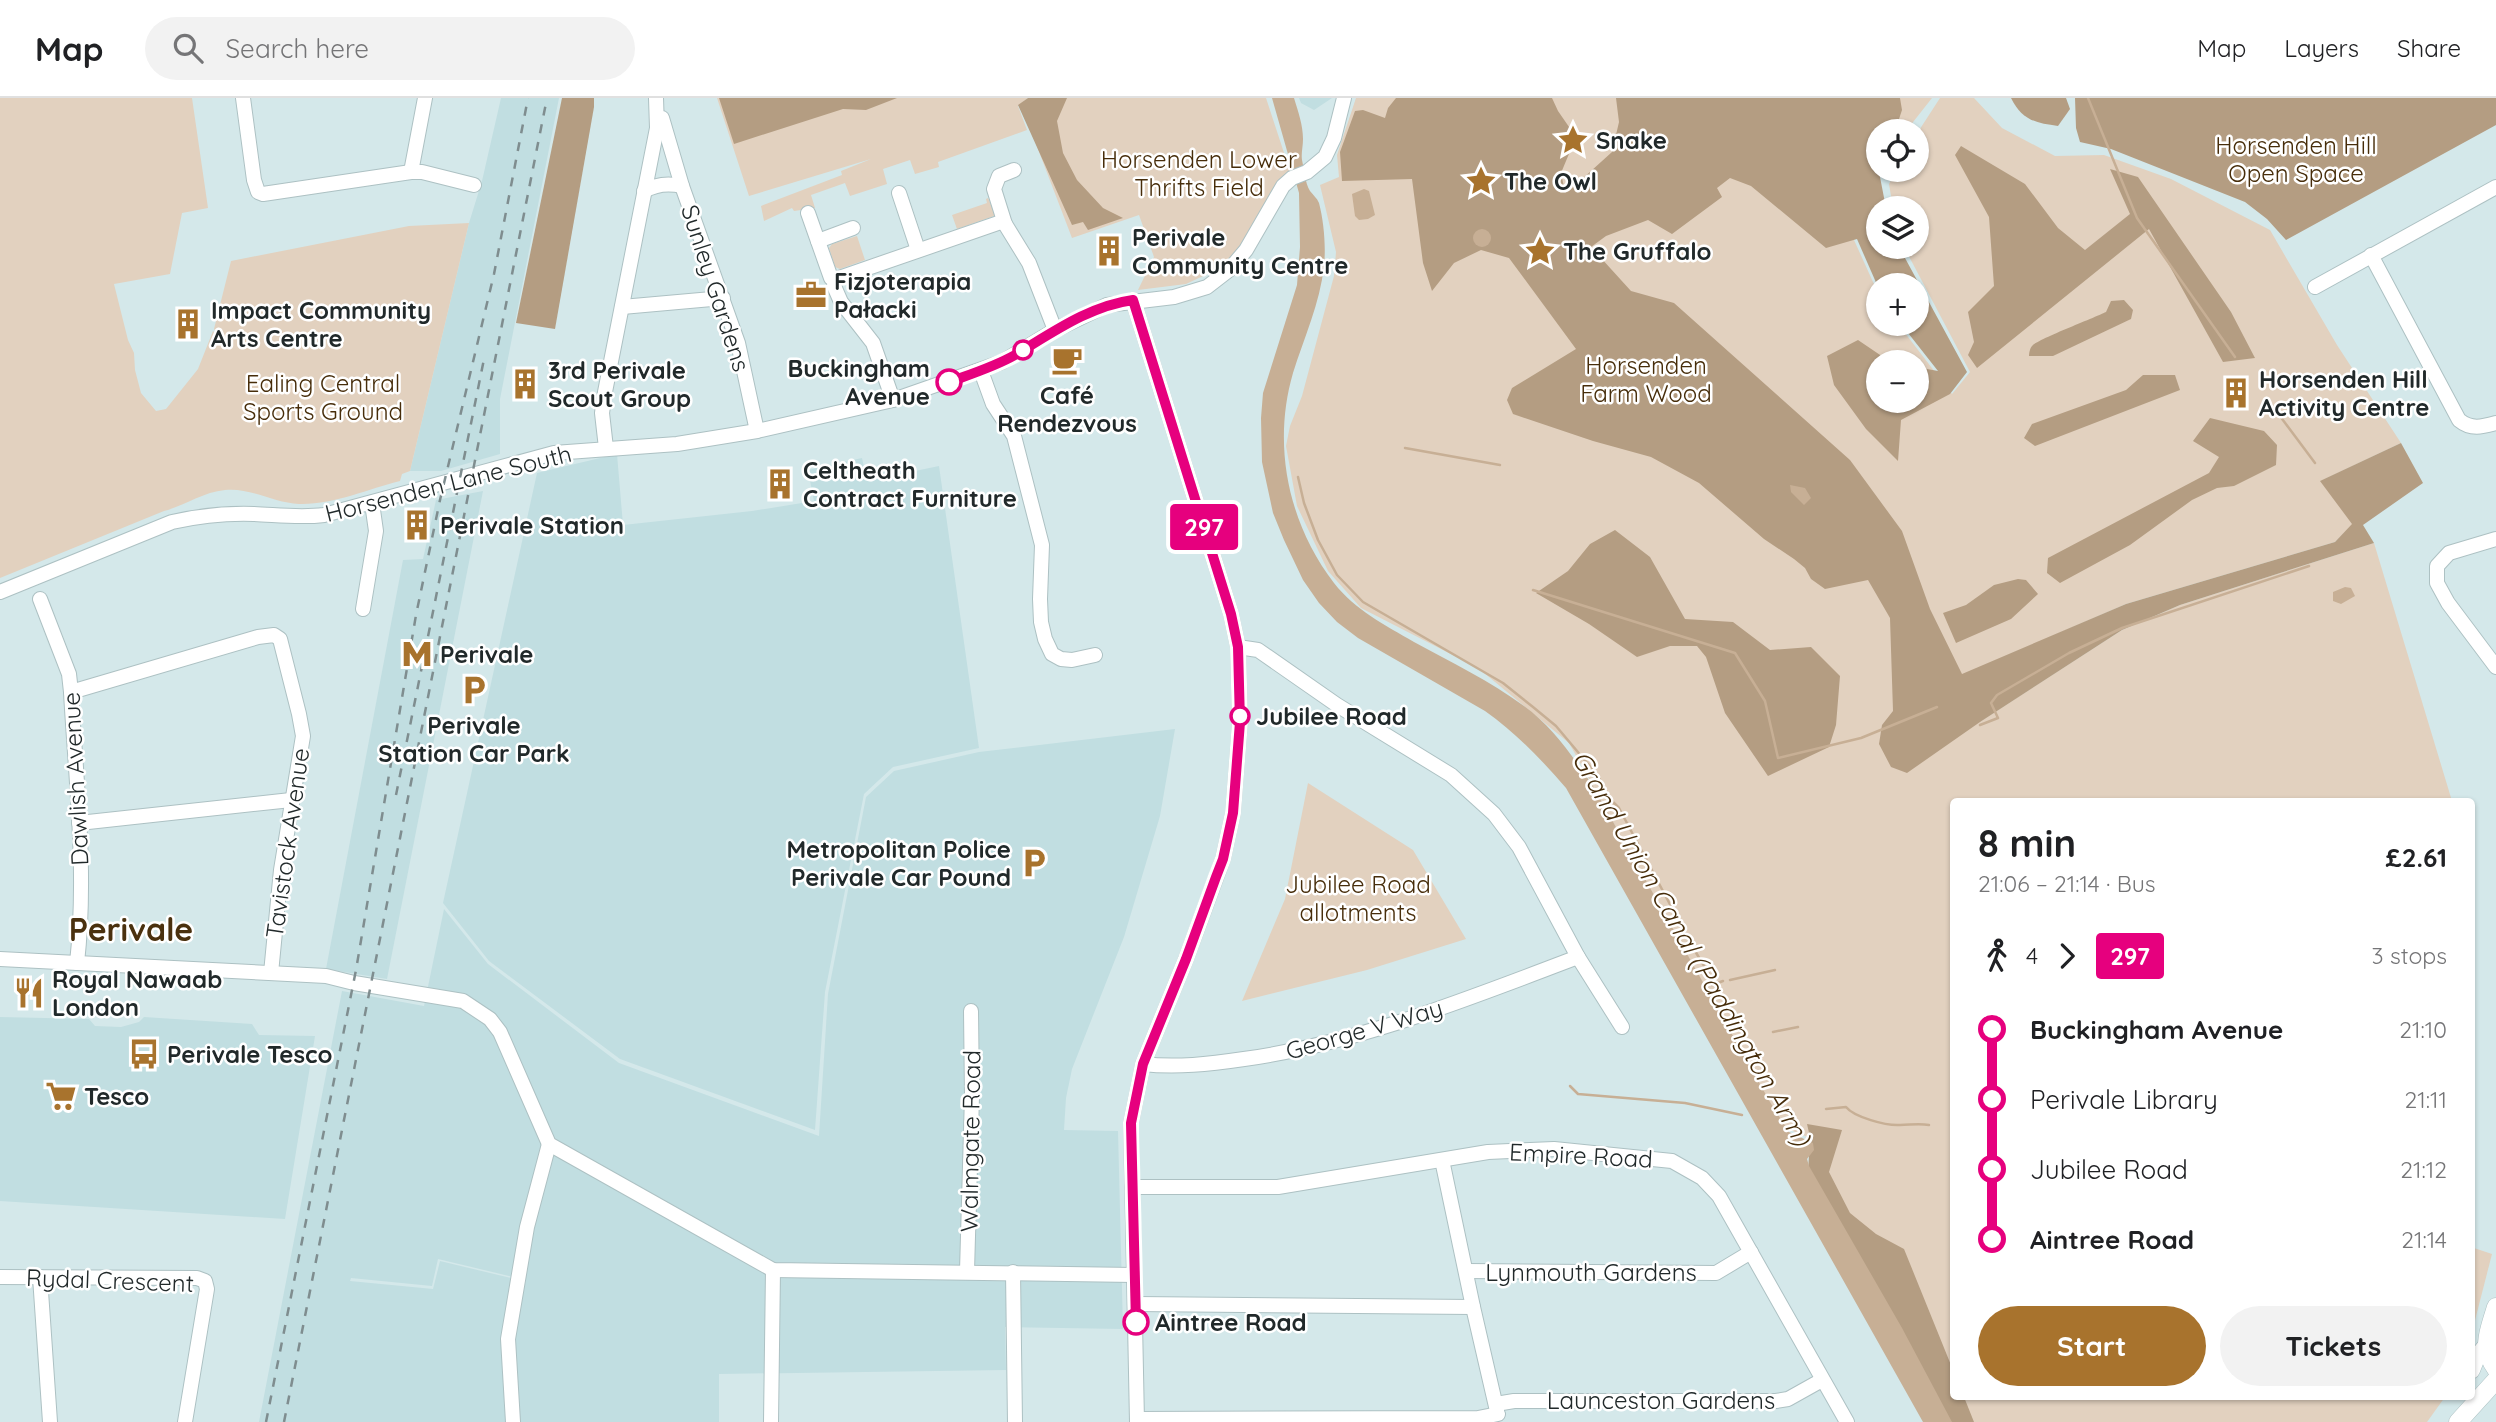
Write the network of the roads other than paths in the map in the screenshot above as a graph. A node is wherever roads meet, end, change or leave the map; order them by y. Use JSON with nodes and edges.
{"nodes":[{"id":1,"x":243,"y":98,"type":"edge"},
{"id":2,"x":425,"y":98,"type":"edge"},
{"id":3,"x":658,"y":98,"type":"edge"},
{"id":4,"x":1344,"y":98,"type":"edge"},
{"id":5,"x":1014,"y":170,"type":"dead end"},
{"id":6,"x":411,"y":172,"type":"junction"},
{"id":7,"x":474,"y":185,"type":"dead end"},
{"id":8,"x":682,"y":186,"type":"junction"},
{"id":9,"x":2496,"y":187,"type":"edge"},
{"id":10,"x":644,"y":191,"type":"junction"},
{"id":11,"x":899,"y":193,"type":"dead end"},
{"id":12,"x":808,"y":213,"type":"dead end"},
{"id":13,"x":1005,"y":224,"type":"junction"},
{"id":14,"x":853,"y":228,"type":"dead end"},
{"id":15,"x":818,"y":241,"type":"junction"},
{"id":16,"x":918,"y":250,"type":"junction"},
{"id":17,"x":2371,"y":255,"type":"junction"},
{"id":18,"x":834,"y":280,"type":"junction"},
{"id":19,"x":2315,"y":286,"type":"dead end"},
{"id":20,"x":723,"y":298,"type":"junction"},
{"id":21,"x":1133,"y":300,"type":"junction"},
{"id":22,"x":622,"y":307,"type":"junction"},
{"id":23,"x":1055,"y":330,"type":"junction"},
{"id":24,"x":981,"y":371,"type":"junction"},
{"id":25,"x":893,"y":400,"type":"junction"},
{"id":26,"x":2496,"y":423,"type":"edge"},
{"id":27,"x":757,"y":431,"type":"junction"},
{"id":28,"x":606,"y":448,"type":"junction"},
{"id":29,"x":372,"y":503,"type":"junction"},
{"id":30,"x":2496,"y":539,"type":"edge"},
{"id":31,"x":0,"y":592,"type":"edge"},
{"id":32,"x":40,"y":599,"type":"dead end"},
{"id":33,"x":363,"y":609,"type":"dead end"},
{"id":34,"x":1238,"y":647,"type":"junction"},
{"id":35,"x":1095,"y":655,"type":"dead end"},
{"id":36,"x":2496,"y":667,"type":"edge"},
{"id":37,"x":71,"y":692,"type":"junction"},
{"id":38,"x":291,"y":800,"type":"junction"},
{"id":39,"x":79,"y":823,"type":"junction"},
{"id":40,"x":1578,"y":957,"type":"junction"},
{"id":41,"x":0,"y":959,"type":"edge"},
{"id":42,"x":77,"y":963,"type":"junction"},
{"id":43,"x":271,"y":973,"type":"junction"},
{"id":44,"x":971,"y":1011,"type":"dead end"},
{"id":45,"x":1622,"y":1027,"type":"dead end"},
{"id":46,"x":1143,"y":1064,"type":"junction"},
{"id":47,"x":549,"y":1144,"type":"junction"},
{"id":48,"x":1442,"y":1160,"type":"junction"},
{"id":49,"x":1132,"y":1186,"type":"junction"},
{"id":50,"x":1751,"y":1252,"type":"junction"},
{"id":51,"x":773,"y":1270,"type":"junction"},
{"id":52,"x":1467,"y":1271,"type":"junction"},
{"id":53,"x":967,"y":1272,"type":"junction"},
{"id":54,"x":1013,"y":1272,"type":"junction"},
{"id":55,"x":1134,"y":1275,"type":"junction"},
{"id":56,"x":0,"y":1277,"type":"edge"},
{"id":57,"x":40,"y":1277,"type":"junction"},
{"id":58,"x":1135,"y":1304,"type":"junction"},
{"id":59,"x":1473,"y":1307,"type":"junction"},
{"id":60,"x":2496,"y":1307,"type":"edge"},
{"id":61,"x":2486,"y":1346,"type":"junction"},
{"id":62,"x":2475,"y":1360,"type":"edge"},
{"id":63,"x":2496,"y":1369,"type":"edge"},
{"id":64,"x":1822,"y":1380,"type":"junction"},
{"id":65,"x":2496,"y":1380,"type":"edge"},
{"id":66,"x":2464,"y":1400,"type":"edge"},
{"id":67,"x":1498,"y":1413,"type":"edge"},
{"id":68,"x":1137,"y":1421,"type":"edge"},
{"id":69,"x":50,"y":1422,"type":"edge"},
{"id":70,"x":185,"y":1422,"type":"edge"},
{"id":71,"x":513,"y":1422,"type":"edge"},
{"id":72,"x":771,"y":1422,"type":"edge"},
{"id":73,"x":1015,"y":1422,"type":"edge"},
{"id":74,"x":1847,"y":1422,"type":"edge"},
{"id":75,"x":2459,"y":1422,"type":"edge"}],
"edges":[{"from":1,"to":6,"type":"street"},
{"from":2,"to":6,"type":"street"},
{"from":3,"to":8,"type":"street","name":"Sunley Gardens"},
{"from":3,"to":10,"type":"street"},
{"from":4,"to":21,"type":"street","name":"Horsenden Lane South"},
{"from":5,"to":13,"type":"street"},
{"from":6,"to":7,"type":"street"},
{"from":8,"to":10,"type":"street","name":"Sunley Gardens"},
{"from":8,"to":20,"type":"street","name":"Sunley Gardens"},
{"from":9,"to":17,"type":"street"},
{"from":10,"to":22,"type":"street"},
{"from":11,"to":16,"type":"street"},
{"from":12,"to":15,"type":"street"},
{"from":13,"to":16,"type":"street"},
{"from":13,"to":23,"type":"street"},
{"from":14,"to":15,"type":"street"},
{"from":15,"to":18,"type":"street"},
{"from":16,"to":18,"type":"street"},
{"from":17,"to":19,"type":"street"},
{"from":17,"to":26,"type":"street"},
{"from":18,"to":25,"type":"street"},
{"from":20,"to":22,"type":"street"},
{"from":20,"to":27,"type":"street","name":"Sunley Gardens"},
{"from":21,"to":23,"type":"street","name":"Horsenden Lane South"},
{"from":21,"to":34,"type":"street"},
{"from":22,"to":28,"type":"street"},
{"from":23,"to":24,"type":"street","name":"Horsenden Lane South"},
{"from":24,"to":25,"type":"street","name":"Horsenden Lane South"},
{"from":24,"to":35,"type":"street"},
{"from":25,"to":27,"type":"street","name":"Horsenden Lane South"},
{"from":27,"to":28,"type":"street","name":"Horsenden Lane South"},
{"from":28,"to":29,"type":"street","name":"Horsenden Lane South"},
{"from":29,"to":31,"type":"street","name":"Horsenden Lane South"},
{"from":29,"to":33,"type":"street"},
{"from":30,"to":36,"type":"street"},
{"from":32,"to":37,"type":"street","name":"Dawlish Avenue"},
{"from":34,"to":40,"type":"street"},
{"from":34,"to":46,"type":"street"},
{"from":37,"to":38,"type":"street","name":"Tavistock Avenue"},
{"from":37,"to":39,"type":"street","name":"Dawlish Avenue"},
{"from":38,"to":39,"type":"street"},
{"from":38,"to":43,"type":"street","name":"Tavistock Avenue"},
{"from":39,"to":42,"type":"street","name":"Dawlish Avenue"},
{"from":40,"to":45,"type":"street"},
{"from":40,"to":46,"type":"street","name":"George V Way"},
{"from":41,"to":42,"type":"street"},
{"from":42,"to":43,"type":"street"},
{"from":43,"to":47,"type":"street"},
{"from":44,"to":53,"type":"street","name":"Walmgate Road"},
{"from":46,"to":49,"type":"street"},
{"from":47,"to":51,"type":"street"},
{"from":47,"to":71,"type":"street"},
{"from":48,"to":49,"type":"street","name":"Empire Road"},
{"from":48,"to":50,"type":"street","name":"Empire Road"},
{"from":48,"to":52,"type":"street"},
{"from":49,"to":55,"type":"street"},
{"from":50,"to":52,"type":"street","name":"Lynmouth Gardens"},
{"from":50,"to":64,"type":"street","name":"Empire Road"},
{"from":51,"to":53,"type":"street"},
{"from":51,"to":72,"type":"street"},
{"from":52,"to":59,"type":"street"},
{"from":53,"to":54,"type":"street"},
{"from":54,"to":55,"type":"street"},
{"from":54,"to":73,"type":"street"},
{"from":55,"to":58,"type":"street"},
{"from":56,"to":57,"type":"street","name":"Rydal Crescent"},
{"from":57,"to":69,"type":"street"},
{"from":57,"to":70,"type":"street","name":"Rydal Crescent"},
{"from":58,"to":59,"type":"street"},
{"from":58,"to":68,"type":"street"},
{"from":59,"to":67,"type":"street"},
{"from":60,"to":61,"type":"main road"},
{"from":61,"to":62,"type":"main road"},
{"from":61,"to":63,"type":"main road"},
{"from":64,"to":67,"type":"street","name":"Launceston Gardens"},
{"from":64,"to":74,"type":"street","name":"Empire Road"},
{"from":65,"to":75,"type":"main road"},
{"from":66,"to":75,"type":"main road"},
{"from":67,"to":68,"type":"street","name":"Launceston Gardens"}]}
